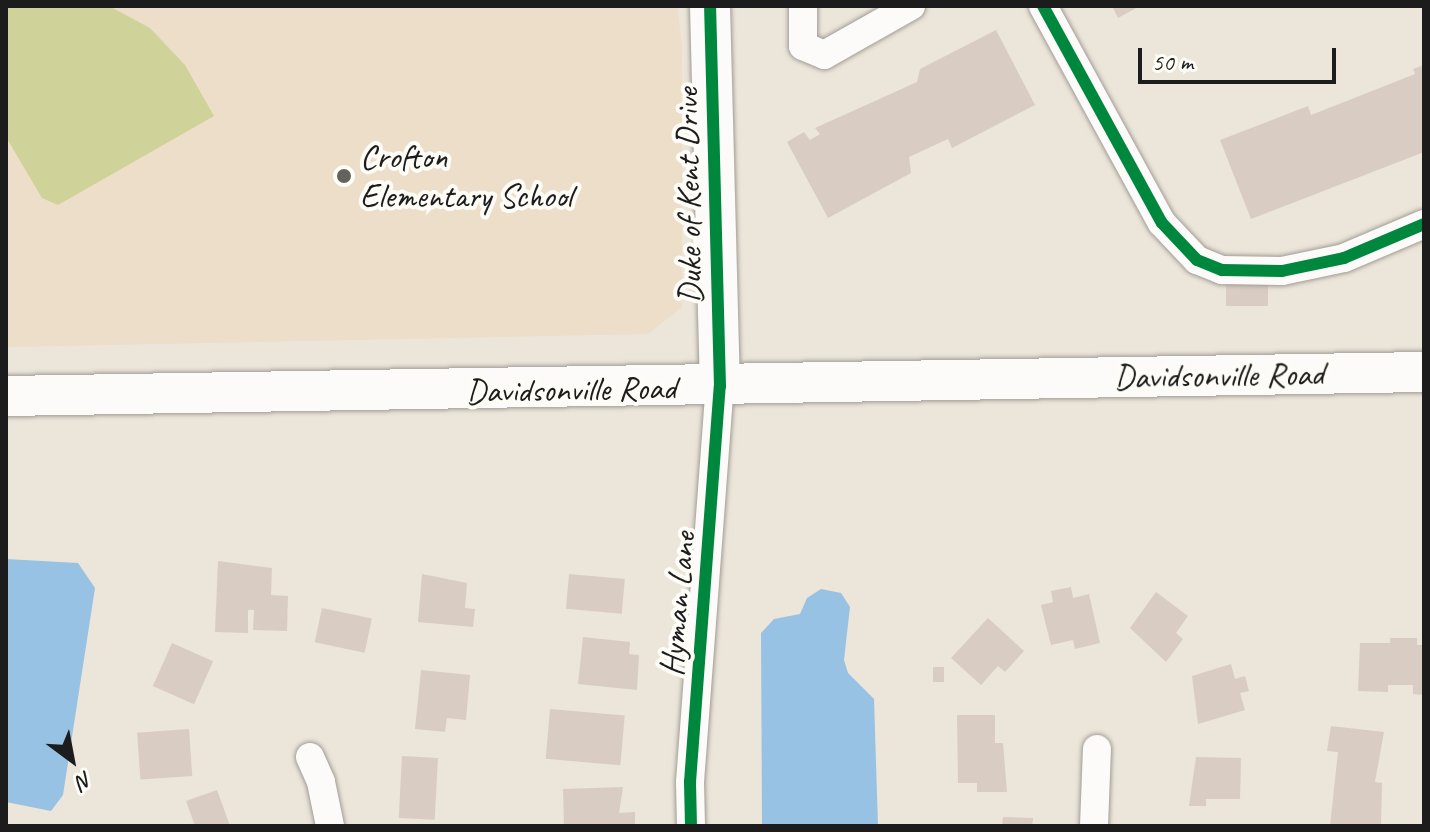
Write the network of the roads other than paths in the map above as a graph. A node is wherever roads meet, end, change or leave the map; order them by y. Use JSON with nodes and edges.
{"nodes":[{"id":1,"x":710,"y":6,"type":"edge"},
{"id":2,"x":803,"y":6,"type":"edge"},
{"id":3,"x":911,"y":6,"type":"edge"},
{"id":4,"x":1043,"y":6,"type":"edge"},
{"id":5,"x":1424,"y":224,"type":"edge"},
{"id":6,"x":1424,"y":372,"type":"edge"},
{"id":7,"x":720,"y":386,"type":"junction"},
{"id":8,"x":6,"y":396,"type":"edge"},
{"id":9,"x":1097,"y":749,"type":"dead end"},
{"id":10,"x":310,"y":757,"type":"dead end"},
{"id":11,"x":330,"y":826,"type":"edge"},
{"id":12,"x":691,"y":826,"type":"edge"},
{"id":13,"x":1094,"y":826,"type":"edge"}],
"edges":[{"from":1,"to":7,"type":"main road","name":"Duke of Kent Drive"},
{"from":2,"to":3,"type":"street"},
{"from":4,"to":5,"type":"street"},
{"from":6,"to":7,"type":"main road","name":"Davidsonville Road"},
{"from":7,"to":8,"type":"main road","name":"Davidsonville Road"},
{"from":7,"to":12,"type":"street","name":"Hyman Lane"},
{"from":9,"to":13,"type":"street"},
{"from":10,"to":11,"type":"street"}]}
